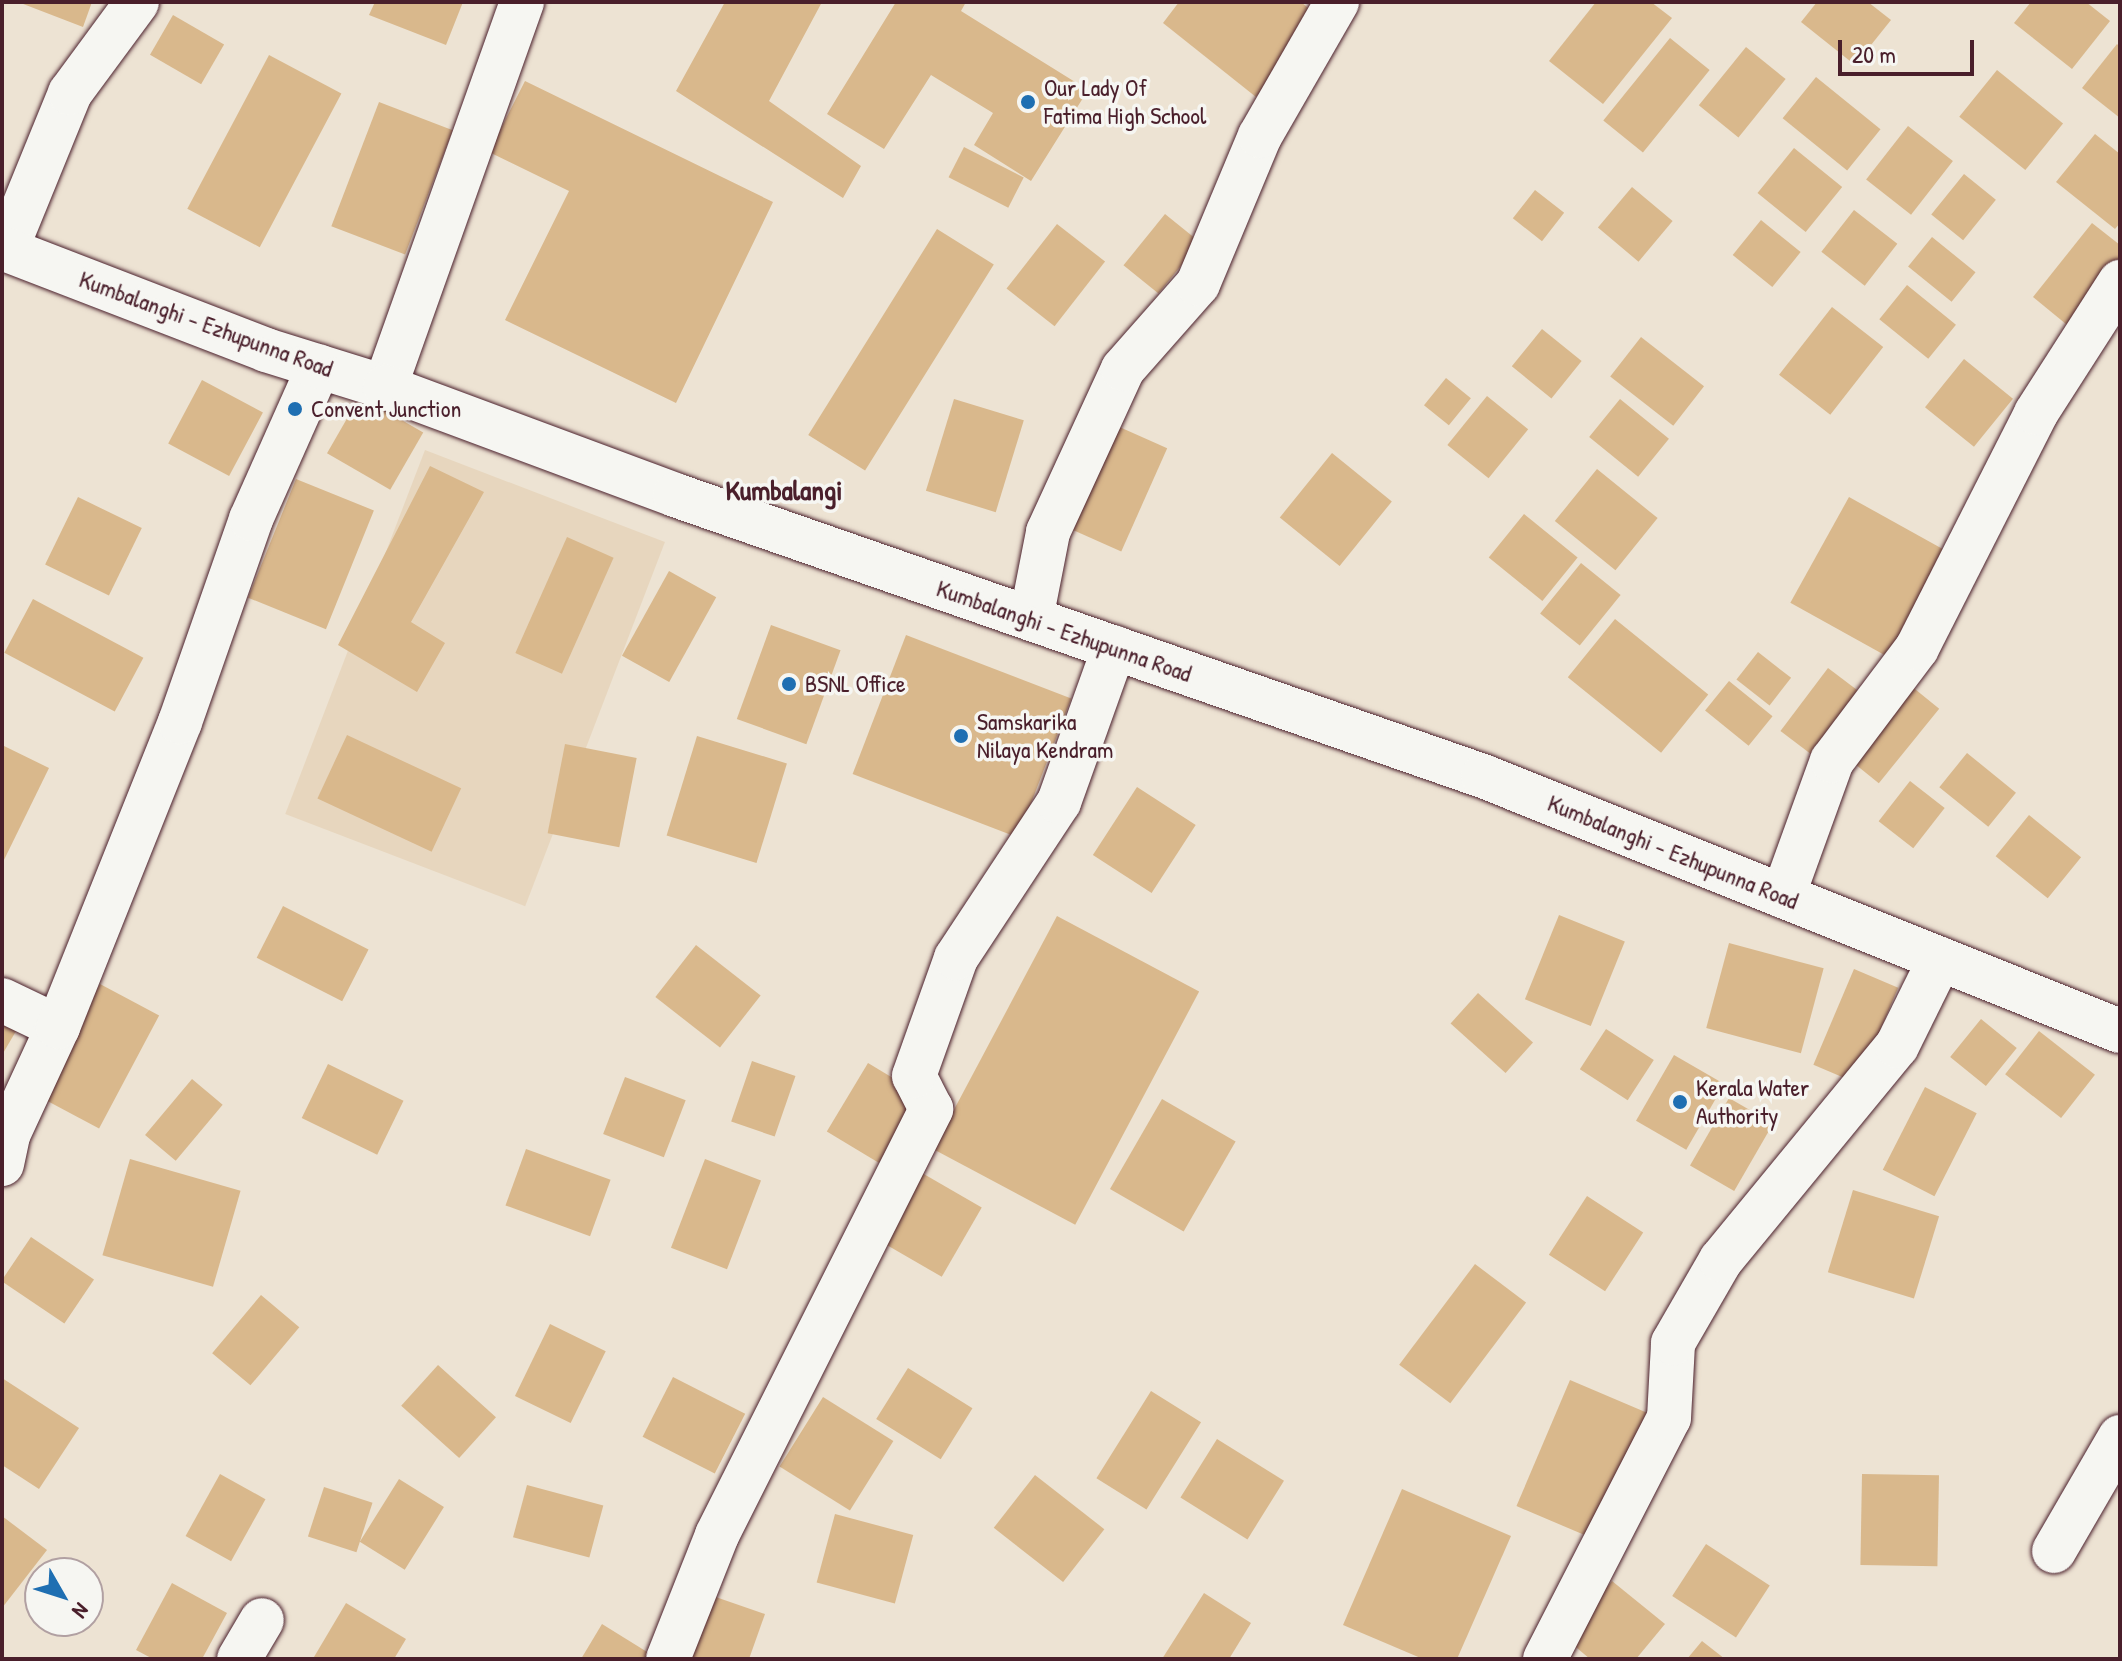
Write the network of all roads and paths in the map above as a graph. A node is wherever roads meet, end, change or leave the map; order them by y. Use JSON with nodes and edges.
{"nodes":[{"id":1,"x":137,"y":2,"type":"edge"},
{"id":2,"x":522,"y":2,"type":"edge"},
{"id":3,"x":1337,"y":2,"type":"edge"},
{"id":4,"x":4,"y":249,"type":"edge"},
{"id":5,"x":2120,"y":282,"type":"edge"},
{"id":6,"x":319,"y":366,"type":"junction"},
{"id":7,"x":385,"y":387,"type":"junction"},
{"id":8,"x":1031,"y":619,"type":"junction"},
{"id":9,"x":1114,"y":648,"type":"junction"},
{"id":10,"x":1783,"y":896,"type":"junction"},
{"id":11,"x":1940,"y":959,"type":"junction"},
{"id":12,"x":2,"y":1000,"type":"edge"},
{"id":13,"x":58,"y":1027,"type":"junction"},
{"id":14,"x":2120,"y":1031,"type":"edge"},
{"id":15,"x":2,"y":1164,"type":"edge"},
{"id":16,"x":2120,"y":1437,"type":"edge"},
{"id":17,"x":2054,"y":1551,"type":"dead end"},
{"id":18,"x":262,"y":1620,"type":"dead end"},
{"id":19,"x":239,"y":1659,"type":"edge"},
{"id":20,"x":668,"y":1659,"type":"edge"},
{"id":21,"x":1545,"y":1659,"type":"edge"}],
"edges":[{"from":1,"to":4,"type":"street"},
{"from":2,"to":7,"type":"street"},
{"from":3,"to":8,"type":"street"},
{"from":4,"to":6,"type":"street","name":"Kumbalanghi - Ezhupunna Road"},
{"from":5,"to":10,"type":"street"},
{"from":6,"to":7,"type":"street","name":"Kumbalanghi - Ezhupunna Road"},
{"from":6,"to":13,"type":"street"},
{"from":7,"to":8,"type":"street","name":"Kumbalanghi - Ezhupunna Road"},
{"from":8,"to":9,"type":"street","name":"Kumbalanghi - Ezhupunna Road"},
{"from":9,"to":10,"type":"street","name":"Kumbalanghi - Ezhupunna Road"},
{"from":9,"to":20,"type":"street"},
{"from":10,"to":11,"type":"street","name":"Kumbalanghi - Ezhupunna Road"},
{"from":11,"to":14,"type":"street","name":"Kumbalanghi - Ezhupunna Road"},
{"from":11,"to":21,"type":"street"},
{"from":12,"to":13,"type":"street"},
{"from":13,"to":15,"type":"street"},
{"from":16,"to":17,"type":"street"},
{"from":18,"to":19,"type":"street"}]}
